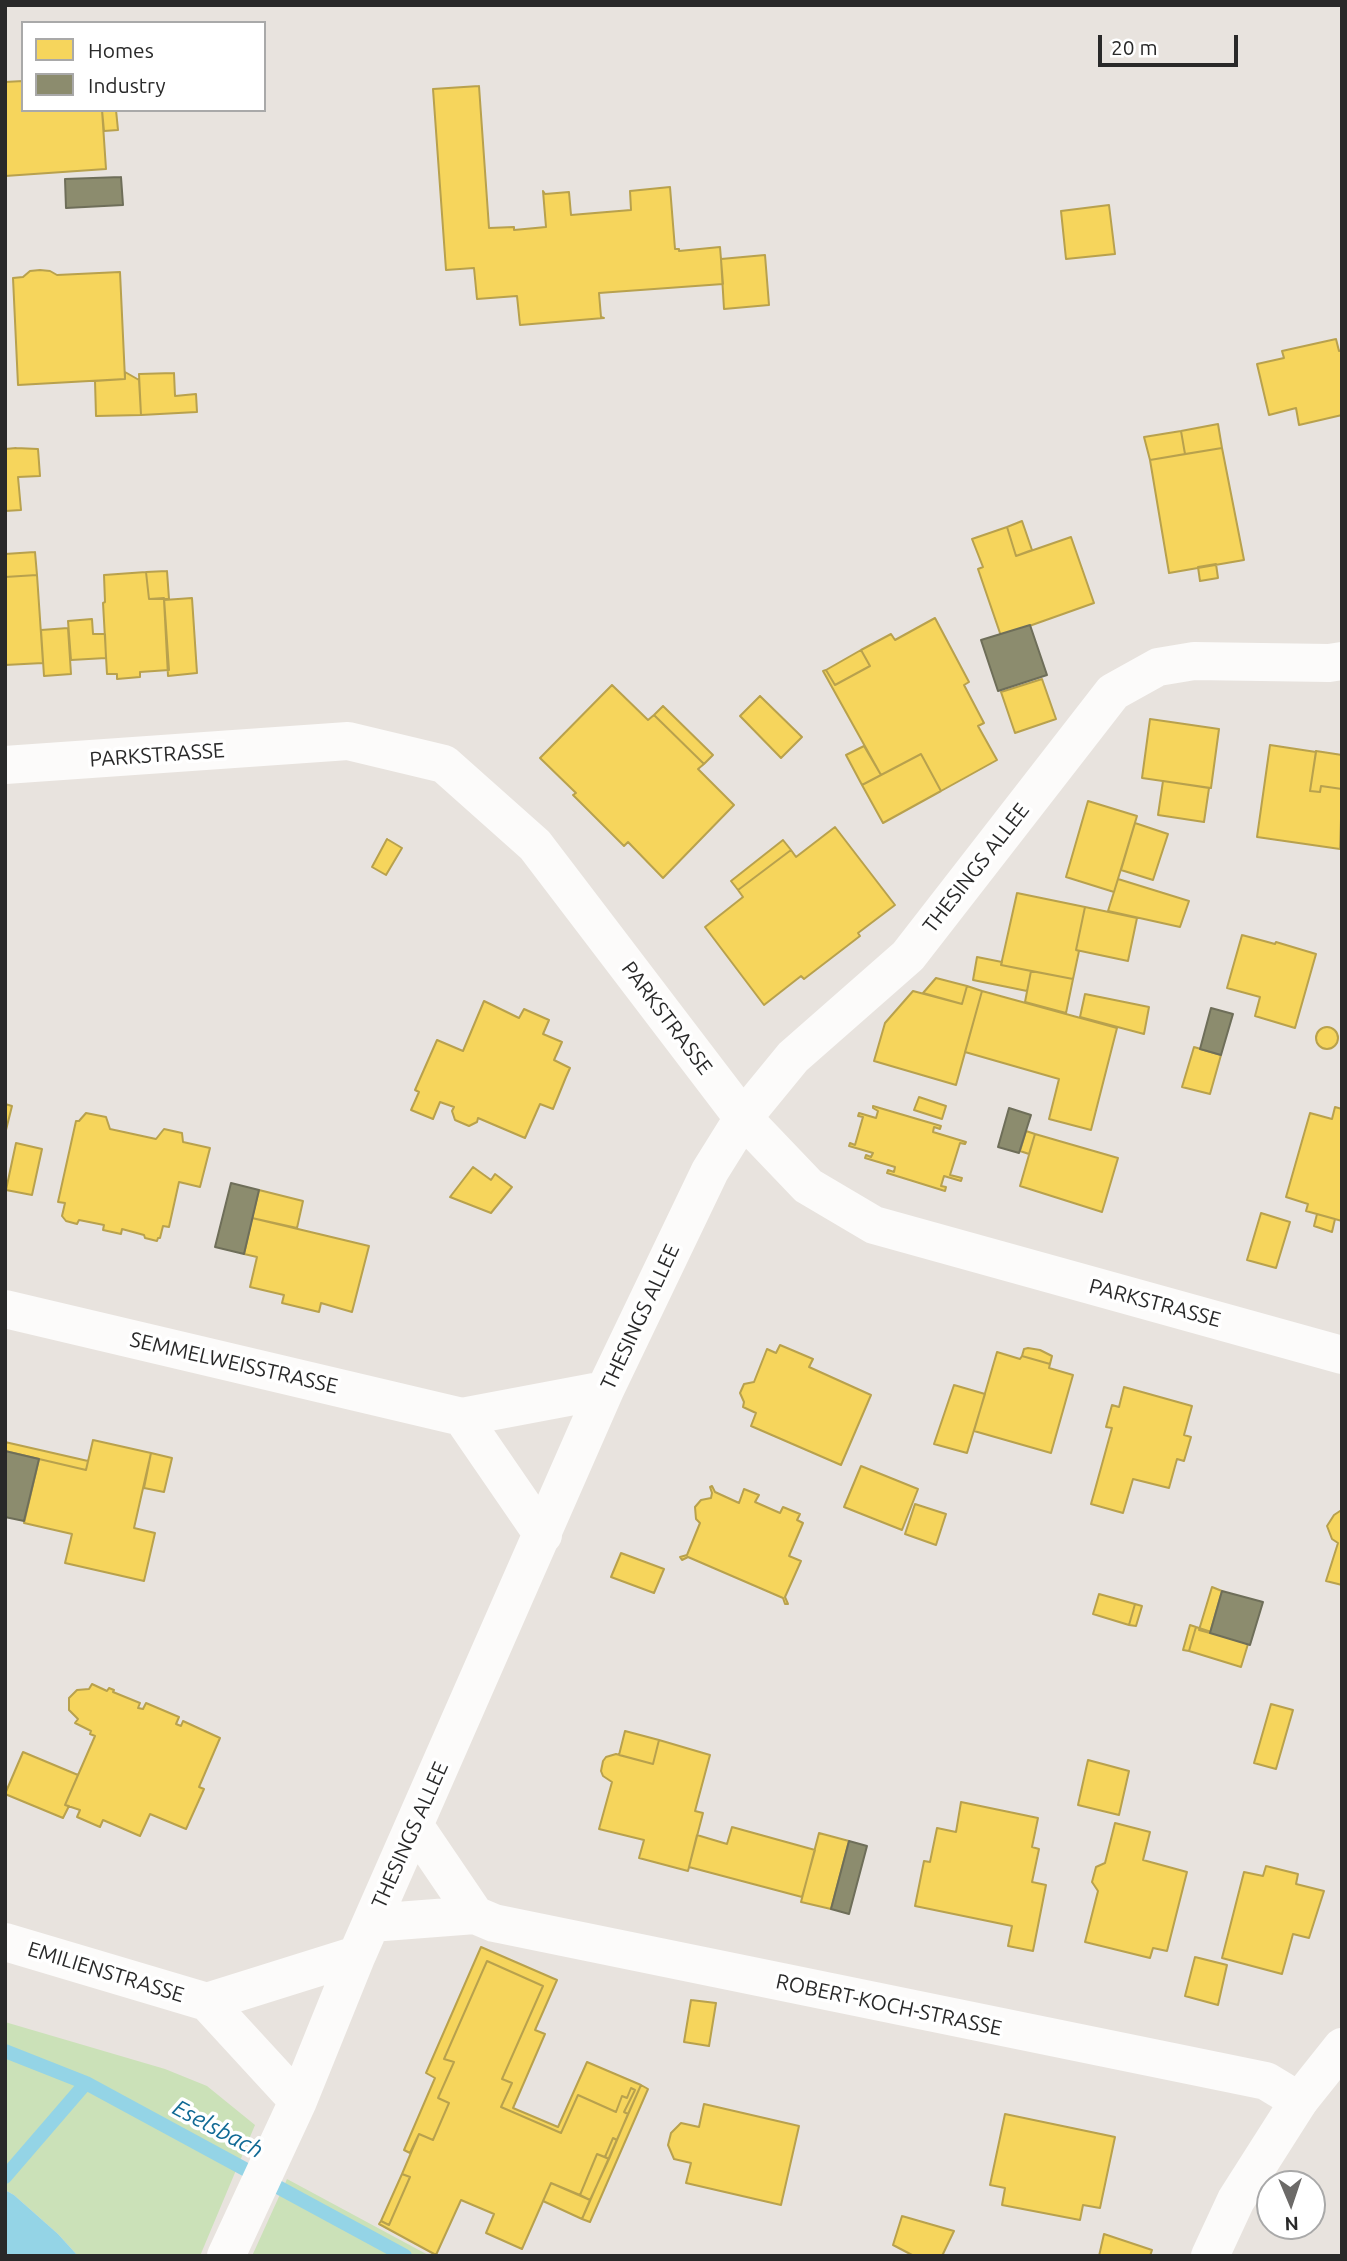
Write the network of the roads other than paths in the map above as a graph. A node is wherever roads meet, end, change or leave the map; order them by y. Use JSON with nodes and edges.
{"nodes":[{"id":1,"x":1342,"y":661,"type":"edge"},
{"id":2,"x":5,"y":765,"type":"edge"},
{"id":3,"x":743,"y":1118,"type":"junction"},
{"id":4,"x":5,"y":1309,"type":"edge"},
{"id":5,"x":1342,"y":1355,"type":"edge"},
{"id":6,"x":605,"y":1390,"type":"junction"},
{"id":7,"x":462,"y":1418,"type":"junction"},
{"id":8,"x":542,"y":1535,"type":"junction"},
{"id":9,"x":414,"y":1825,"type":"junction"},
{"id":10,"x":475,"y":1915,"type":"junction"},
{"id":11,"x":364,"y":1939,"type":"junction"},
{"id":12,"x":5,"y":1942,"type":"edge"},
{"id":13,"x":207,"y":2002,"type":"junction"},
{"id":14,"x":1342,"y":2047,"type":"edge"},
{"id":15,"x":298,"y":2101,"type":"junction"},
{"id":16,"x":1299,"y":2101,"type":"junction"},
{"id":17,"x":226,"y":2256,"type":"edge"},
{"id":18,"x":1210,"y":2256,"type":"edge"}],
"edges":[{"from":1,"to":3,"type":"street","name":"THESINGS ALLEE"},
{"from":2,"to":3,"type":"street","name":"PARKSTRASSE"},
{"from":3,"to":5,"type":"street","name":"PARKSTRASSE"},
{"from":3,"to":6,"type":"street","name":"THESINGS ALLEE"},
{"from":4,"to":7,"type":"street","name":"SEMMELWEISSTRASSE"},
{"from":6,"to":7,"type":"street","name":"SEMMELWEISSTRASSE"},
{"from":6,"to":8,"type":"street","name":"THESINGS ALLEE"},
{"from":7,"to":8,"type":"street"},
{"from":8,"to":9,"type":"street","name":"THESINGS ALLEE"},
{"from":9,"to":10,"type":"street"},
{"from":9,"to":11,"type":"street","name":"THESINGS ALLEE"},
{"from":10,"to":11,"type":"street","name":"ROBERT-KOCH-STRASSE"},
{"from":10,"to":16,"type":"street","name":"ROBERT-KOCH-STRASSE"},
{"from":11,"to":13,"type":"street","name":"EMILIENSTRASSE"},
{"from":11,"to":15,"type":"street","name":"THESINGS ALLEE"},
{"from":12,"to":13,"type":"street","name":"EMILIENSTRASSE"},
{"from":13,"to":15,"type":"street","name":"EMILIENSTRASSE"},
{"from":14,"to":16,"type":"street"},
{"from":15,"to":17,"type":"street","name":"THESINGS ALLEE"},
{"from":16,"to":18,"type":"street"}]}
